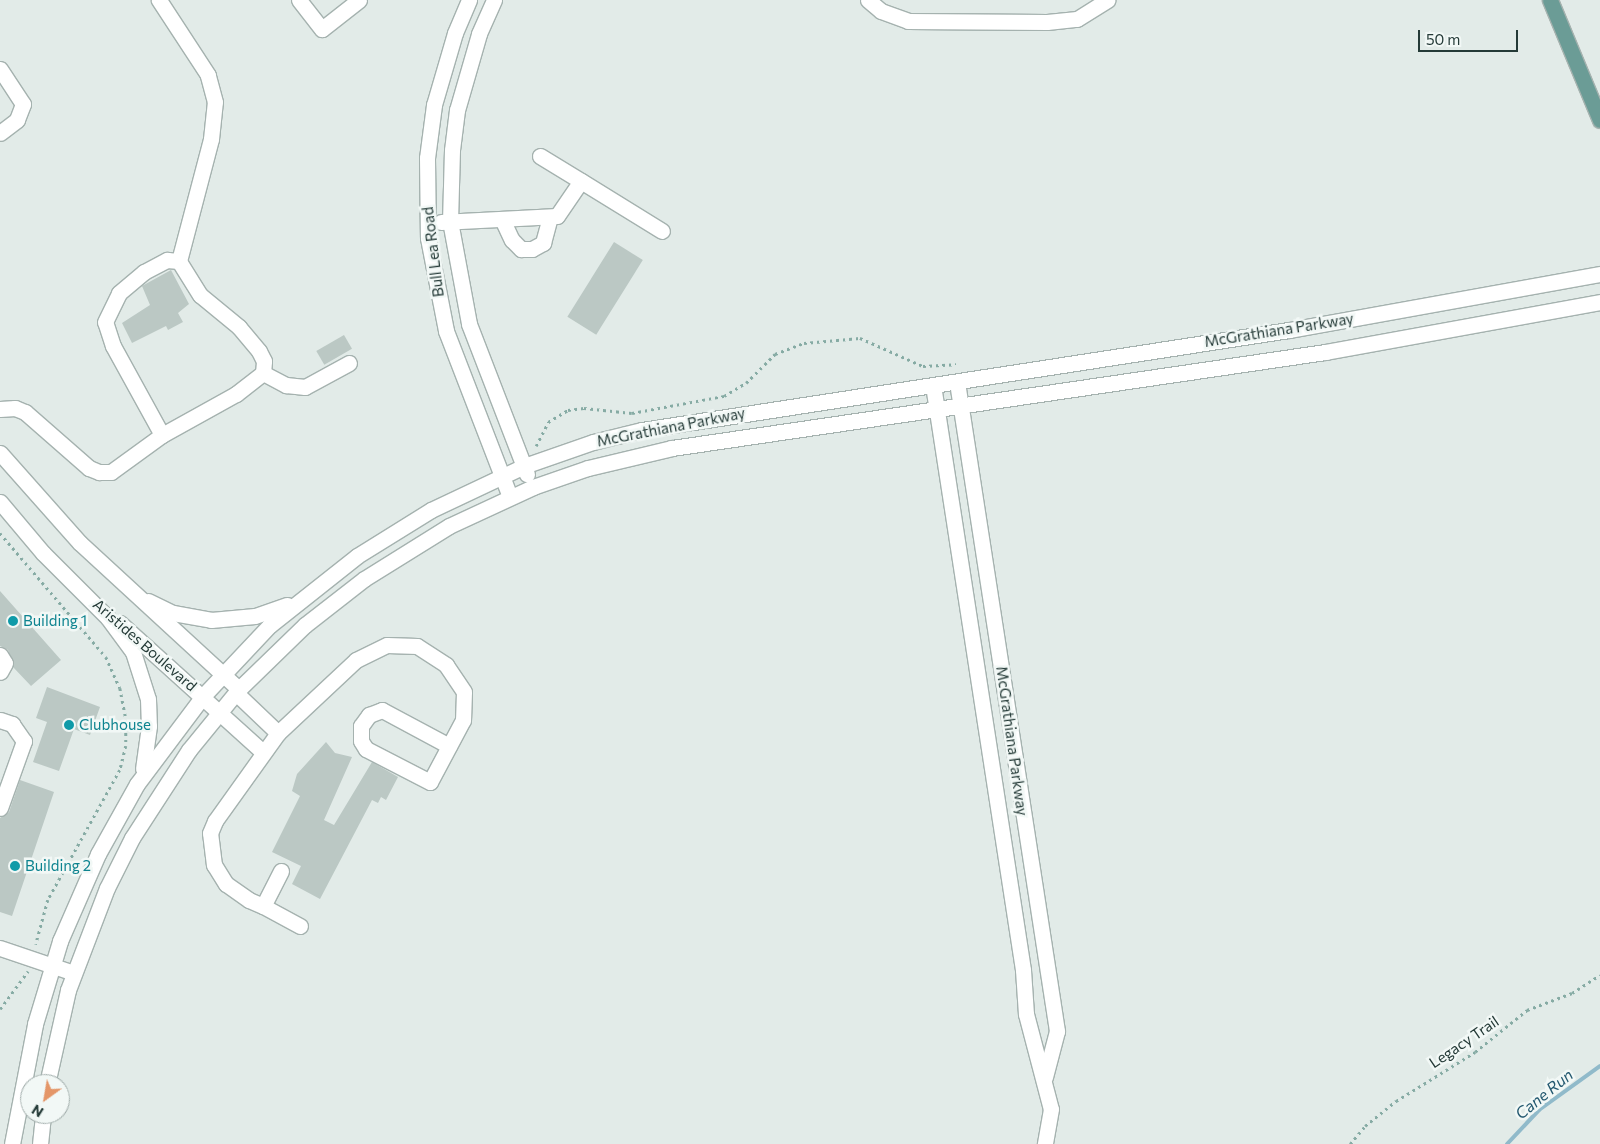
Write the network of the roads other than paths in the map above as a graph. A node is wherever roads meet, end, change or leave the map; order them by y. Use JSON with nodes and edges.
{"nodes":[{"id":1,"x":158,"y":0,"type":"edge"},
{"id":2,"x":299,"y":0,"type":"edge"},
{"id":3,"x":359,"y":0,"type":"edge"},
{"id":4,"x":469,"y":0,"type":"edge"},
{"id":5,"x":494,"y":0,"type":"edge"},
{"id":6,"x":868,"y":0,"type":"edge"},
{"id":7,"x":1107,"y":0,"type":"edge"},
{"id":8,"x":1550,"y":0,"type":"edge"},
{"id":9,"x":1,"y":72,"type":"edge"},
{"id":10,"x":1600,"y":120,"type":"edge"},
{"id":11,"x":0,"y":133,"type":"edge"},
{"id":12,"x":540,"y":156,"type":"dead end"},
{"id":13,"x":581,"y":181,"type":"junction"},
{"id":14,"x":550,"y":217,"type":"junction"},
{"id":15,"x":502,"y":219,"type":"junction"},
{"id":16,"x":450,"y":221,"type":"junction"},
{"id":17,"x":428,"y":223,"type":"junction"},
{"id":18,"x":662,"y":231,"type":"dead end"},
{"id":19,"x":178,"y":260,"type":"junction"},
{"id":20,"x":1600,"y":274,"type":"edge"},
{"id":21,"x":1600,"y":302,"type":"edge"},
{"id":22,"x":349,"y":363,"type":"dead end"},
{"id":23,"x":263,"y":373,"type":"junction"},
{"id":24,"x":958,"y":382,"type":"junction"},
{"id":25,"x":933,"y":385,"type":"junction"},
{"id":26,"x":960,"y":405,"type":"junction"},
{"id":27,"x":936,"y":408,"type":"junction"},
{"id":28,"x":0,"y":409,"type":"edge"},
{"id":29,"x":162,"y":436,"type":"junction"},
{"id":30,"x":0,"y":452,"type":"edge"},
{"id":31,"x":524,"y":466,"type":"junction"},
{"id":32,"x":502,"y":476,"type":"junction"},
{"id":33,"x":533,"y":487,"type":"junction"},
{"id":34,"x":510,"y":497,"type":"junction"},
{"id":35,"x":0,"y":502,"type":"edge"},
{"id":36,"x":70,"y":579,"type":"junction"},
{"id":37,"x":119,"y":582,"type":"junction"},
{"id":38,"x":300,"y":599,"type":"junction"},
{"id":39,"x":0,"y":656,"type":"edge"},
{"id":40,"x":0,"y":672,"type":"edge"},
{"id":41,"x":222,"y":674,"type":"junction"},
{"id":42,"x":238,"y":691,"type":"junction"},
{"id":43,"x":202,"y":696,"type":"junction"},
{"id":44,"x":220,"y":711,"type":"junction"},
{"id":45,"x":0,"y":720,"type":"edge"},
{"id":46,"x":278,"y":733,"type":"junction"},
{"id":47,"x":449,"y":746,"type":"junction"},
{"id":48,"x":263,"y":752,"type":"junction"},
{"id":49,"x":137,"y":784,"type":"junction"},
{"id":50,"x":0,"y":808,"type":"edge"},
{"id":51,"x":282,"y":871,"type":"dead end"},
{"id":52,"x":263,"y":906,"type":"junction"},
{"id":53,"x":300,"y":926,"type":"dead end"},
{"id":54,"x":0,"y":948,"type":"edge"},
{"id":55,"x":52,"y":965,"type":"junction"},
{"id":56,"x":74,"y":973,"type":"junction"},
{"id":57,"x":49,"y":1074,"type":"edge"},
{"id":58,"x":1045,"y":1077,"type":"junction"},
{"id":59,"x":42,"y":1124,"type":"edge"},
{"id":60,"x":12,"y":1144,"type":"edge"},
{"id":61,"x":40,"y":1144,"type":"edge"},
{"id":62,"x":1045,"y":1144,"type":"edge"}],
"edges":[{"from":1,"to":19,"type":"street"},
{"from":2,"to":3,"type":"street"},
{"from":4,"to":17,"type":"street","name":"Bull Lea Road"},
{"from":5,"to":16,"type":"street","name":"Bull Lea Road"},
{"from":6,"to":7,"type":"street"},
{"from":8,"to":10,"type":"main road"},
{"from":9,"to":11,"type":"street"},
{"from":12,"to":13,"type":"street"},
{"from":13,"to":14,"type":"street"},
{"from":13,"to":18,"type":"street"},
{"from":14,"to":15,"type":"street"},
{"from":14,"to":15,"type":"street"},
{"from":15,"to":16,"type":"street"},
{"from":16,"to":17,"type":"street"},
{"from":16,"to":31,"type":"street","name":"Bull Lea Road"},
{"from":17,"to":32,"type":"street","name":"Bull Lea Road"},
{"from":19,"to":23,"type":"street"},
{"from":19,"to":29,"type":"street"},
{"from":20,"to":24,"type":"street","name":"McGrathiana Parkway"},
{"from":21,"to":26,"type":"street","name":"McGrathiana Parkway"},
{"from":22,"to":23,"type":"street"},
{"from":23,"to":29,"type":"street"},
{"from":24,"to":25,"type":"street","name":"McGrathiana Parkway"},
{"from":24,"to":26,"type":"street","name":"McGrathiana Parkway"},
{"from":25,"to":27,"type":"street","name":"McGrathiana Parkway"},
{"from":25,"to":31,"type":"street","name":"McGrathiana Parkway"},
{"from":26,"to":27,"type":"street","name":"McGrathiana Parkway"},
{"from":26,"to":58,"type":"street","name":"McGrathiana Parkway"},
{"from":27,"to":33,"type":"street","name":"McGrathiana Parkway"},
{"from":27,"to":58,"type":"street","name":"McGrathiana Parkway"},
{"from":28,"to":29,"type":"street"},
{"from":30,"to":37,"type":"street","name":"Aristides Boulevard"},
{"from":31,"to":32,"type":"street","name":"McGrathiana Parkway"},
{"from":31,"to":33,"type":"street","name":"Bull Lea Road"},
{"from":32,"to":34,"type":"street","name":"Bull Lea Road"},
{"from":32,"to":38,"type":"street","name":"McGrathiana Parkway"},
{"from":33,"to":34,"type":"street","name":"McGrathiana Parkway"},
{"from":34,"to":42,"type":"street","name":"McGrathiana Parkway"},
{"from":35,"to":36,"type":"street","name":"Aristides Boulevard"},
{"from":36,"to":43,"type":"street","name":"Aristides Boulevard"},
{"from":36,"to":49,"type":"street","name":"Aristides Boulevard"},
{"from":37,"to":38,"type":"street","name":"Aristides Boulevard"},
{"from":37,"to":41,"type":"street","name":"Aristides Boulevard"},
{"from":38,"to":41,"type":"street","name":"McGrathiana Parkway"},
{"from":39,"to":40,"type":"street"},
{"from":41,"to":42,"type":"street","name":"Aristides Boulevard"},
{"from":41,"to":43,"type":"street","name":"McGrathiana Parkway"},
{"from":42,"to":44,"type":"street","name":"McGrathiana Parkway"},
{"from":42,"to":46,"type":"street","name":"Aristides Boulevard"},
{"from":43,"to":44,"type":"street","name":"Aristides Boulevard"},
{"from":43,"to":49,"type":"street","name":"McGrathiana Parkway"},
{"from":44,"to":48,"type":"street","name":"Aristides Boulevard"},
{"from":44,"to":56,"type":"street","name":"McGrathiana Parkway"},
{"from":45,"to":50,"type":"street"},
{"from":46,"to":47,"type":"street"},
{"from":46,"to":48,"type":"street"},
{"from":47,"to":47,"type":"street"},
{"from":48,"to":52,"type":"street"},
{"from":49,"to":55,"type":"street","name":"McGrathiana Parkway"},
{"from":51,"to":52,"type":"street"},
{"from":52,"to":53,"type":"street"},
{"from":54,"to":55,"type":"street"},
{"from":55,"to":56,"type":"street"},
{"from":55,"to":60,"type":"street","name":"McGrathiana Parkway"},
{"from":56,"to":57,"type":"street","name":"McGrathiana Parkway"},
{"from":58,"to":62,"type":"street","name":"McGrathiana Parkway"},
{"from":59,"to":61,"type":"street"}]}
